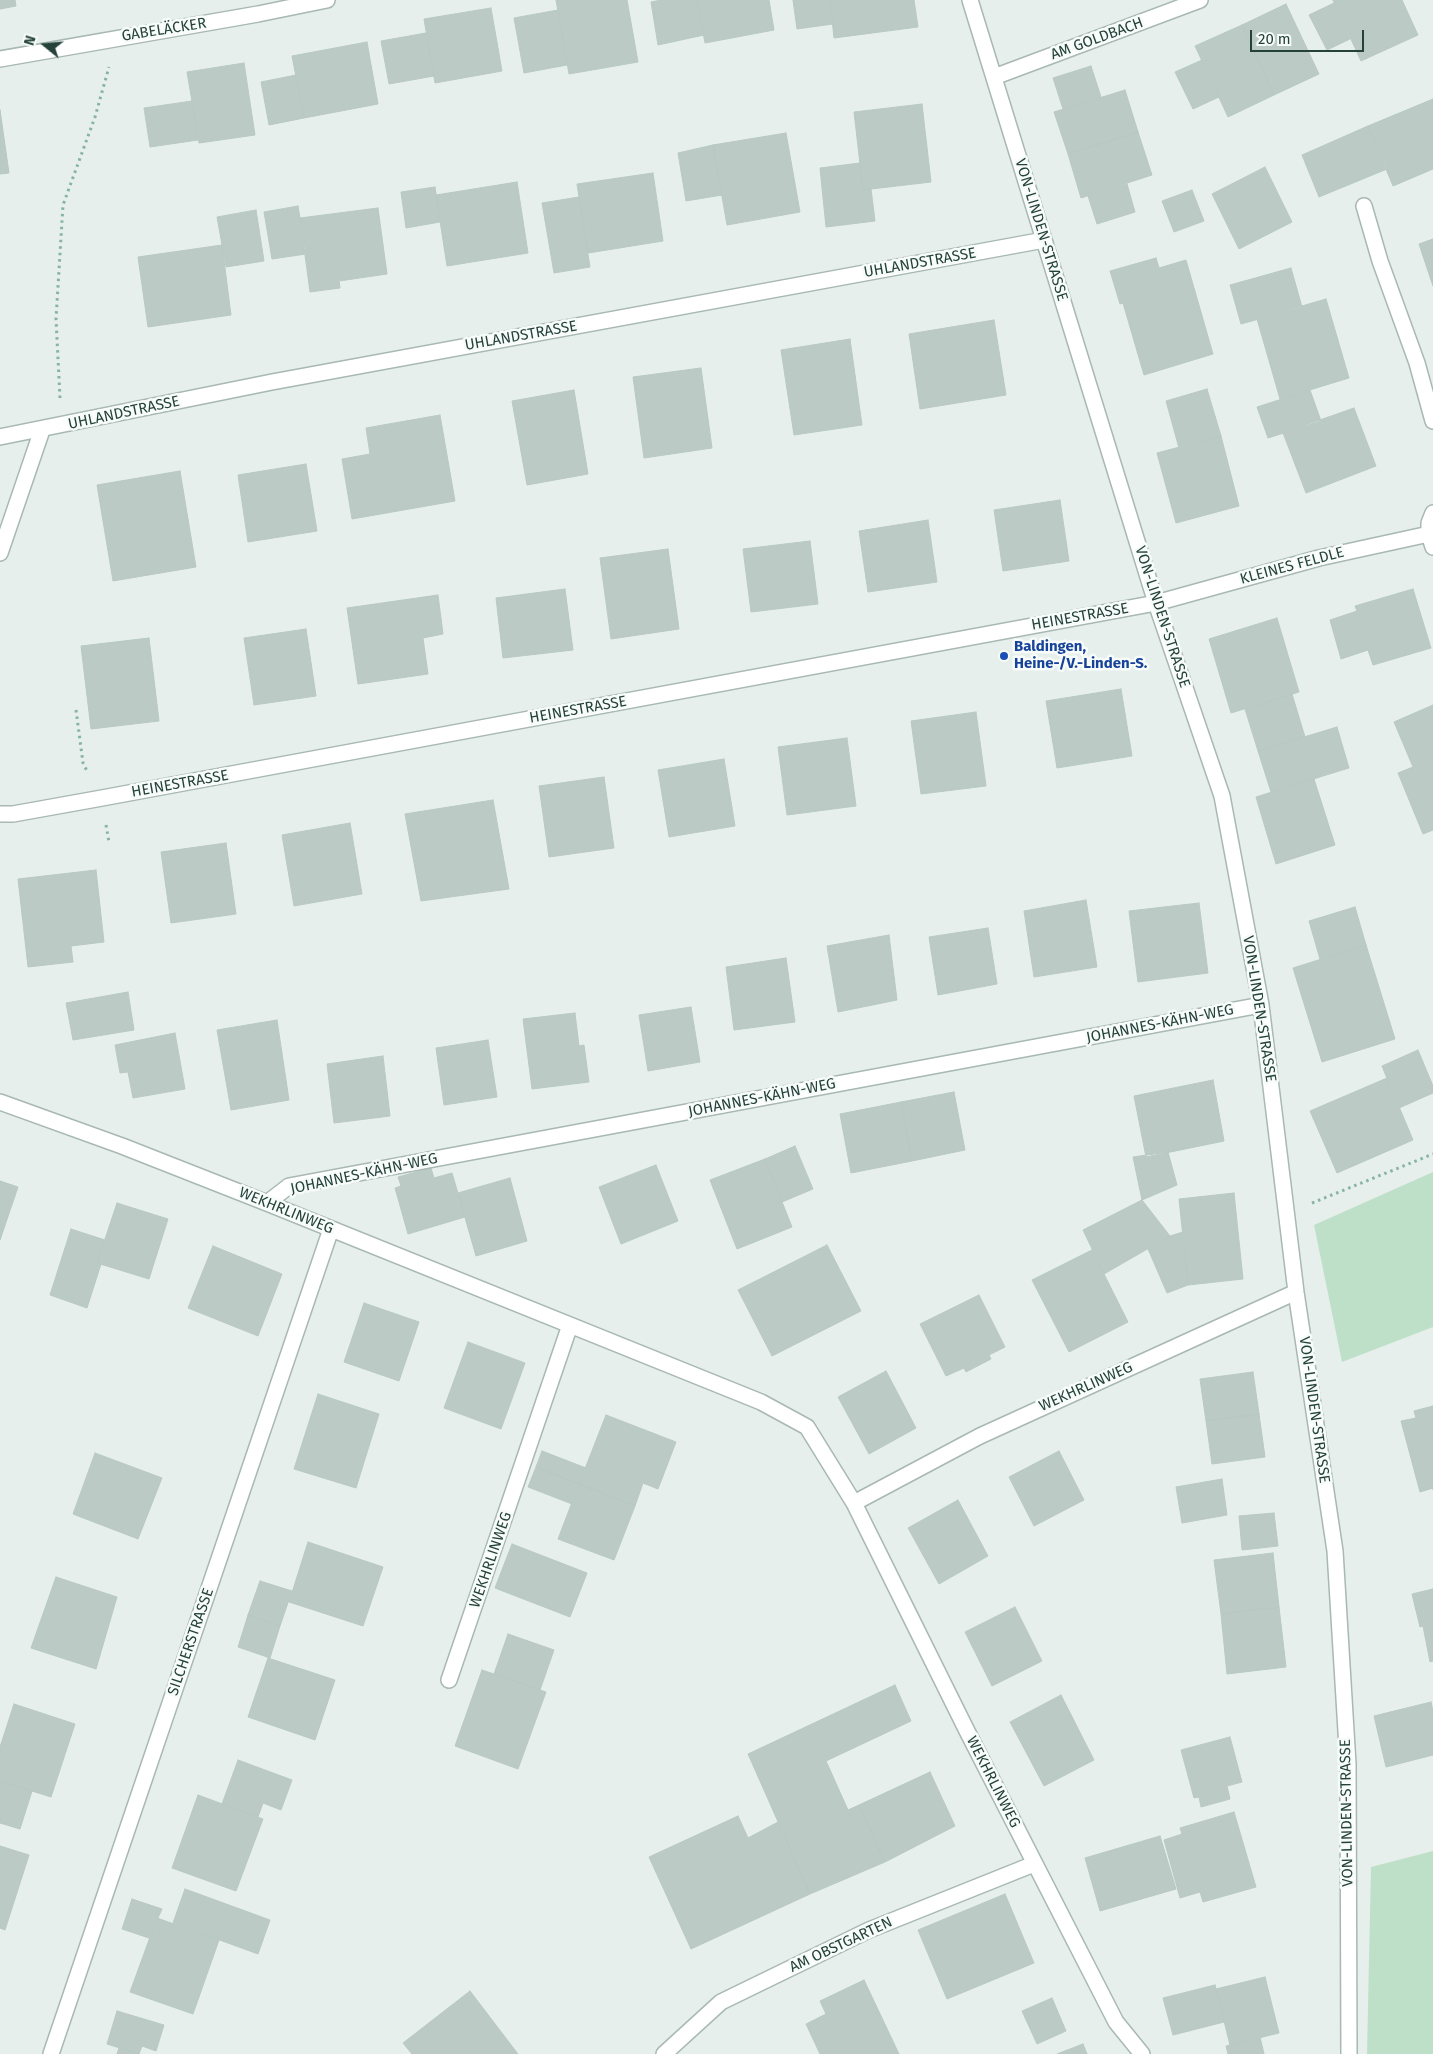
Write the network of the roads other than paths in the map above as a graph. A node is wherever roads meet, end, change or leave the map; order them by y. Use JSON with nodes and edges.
{"nodes":[{"id":1,"x":327,"y":0,"type":"edge"},
{"id":2,"x":970,"y":0,"type":"edge"},
{"id":3,"x":1200,"y":0,"type":"edge"},
{"id":4,"x":256,"y":7,"type":"edge"},
{"id":5,"x":0,"y":59,"type":"edge"},
{"id":6,"x":994,"y":77,"type":"junction"},
{"id":7,"x":1364,"y":206,"type":"dead end"},
{"id":8,"x":1044,"y":240,"type":"junction"},
{"id":9,"x":1433,"y":421,"type":"edge"},
{"id":10,"x":42,"y":430,"type":"junction"},
{"id":11,"x":0,"y":438,"type":"edge"},
{"id":12,"x":1433,"y":513,"type":"edge"},
{"id":13,"x":1431,"y":540,"type":"edge"},
{"id":14,"x":0,"y":553,"type":"edge"},
{"id":15,"x":1156,"y":603,"type":"junction"},
{"id":16,"x":0,"y":814,"type":"edge"},
{"id":17,"x":1261,"y":1005,"type":"junction"},
{"id":18,"x":0,"y":1102,"type":"edge"},
{"id":19,"x":267,"y":1203,"type":"junction"},
{"id":20,"x":331,"y":1229,"type":"junction"},
{"id":21,"x":1296,"y":1292,"type":"junction"},
{"id":22,"x":570,"y":1325,"type":"junction"},
{"id":23,"x":854,"y":1504,"type":"junction"},
{"id":24,"x":449,"y":1680,"type":"dead end"},
{"id":25,"x":1034,"y":1864,"type":"junction"},
{"id":26,"x":50,"y":2054,"type":"edge"},
{"id":27,"x":664,"y":2054,"type":"edge"},
{"id":28,"x":1142,"y":2054,"type":"edge"},
{"id":29,"x":1349,"y":2054,"type":"edge"}],
"edges":[{"from":1,"to":4,"type":"street","name":"GABELÄCKER"},
{"from":2,"to":6,"type":"street","name":"VON-LINDEN-STRASSE"},
{"from":3,"to":6,"type":"street","name":"AM GOLDBACH"},
{"from":4,"to":5,"type":"street","name":"GABELÄCKER"},
{"from":6,"to":8,"type":"street","name":"VON-LINDEN-STRASSE"},
{"from":7,"to":9,"type":"street"},
{"from":8,"to":10,"type":"street","name":"UHLANDSTRASSE"},
{"from":8,"to":15,"type":"street","name":"VON-LINDEN-STRASSE"},
{"from":10,"to":11,"type":"street","name":"UHLANDSTRASSE"},
{"from":10,"to":14,"type":"street"},
{"from":12,"to":13,"type":"street","name":"KLEINES FELDLE"},
{"from":13,"to":15,"type":"street","name":"KLEINES FELDLE"},
{"from":15,"to":16,"type":"street","name":"HEINESTRASSE"},
{"from":15,"to":17,"type":"street","name":"VON-LINDEN-STRASSE"},
{"from":17,"to":19,"type":"street","name":"JOHANNES-KÄHN-WEG"},
{"from":17,"to":21,"type":"street","name":"VON-LINDEN-STRASSE"},
{"from":18,"to":19,"type":"street","name":"WEKHRLINWEG"},
{"from":19,"to":20,"type":"street","name":"WEKHRLINWEG"},
{"from":20,"to":22,"type":"street","name":"WEKHRLINWEG"},
{"from":20,"to":26,"type":"street","name":"SILCHERSTRASSE"},
{"from":21,"to":23,"type":"street","name":"WEKHRLINWEG"},
{"from":21,"to":29,"type":"street","name":"VON-LINDEN-STRASSE"},
{"from":22,"to":23,"type":"street","name":"WEKHRLINWEG"},
{"from":22,"to":24,"type":"street","name":"WEKHRLINWEG"},
{"from":23,"to":25,"type":"street","name":"WEKHRLINWEG"},
{"from":25,"to":27,"type":"street","name":"AM OBSTGARTEN"},
{"from":25,"to":28,"type":"street","name":"WEKHRLINWEG"}]}
